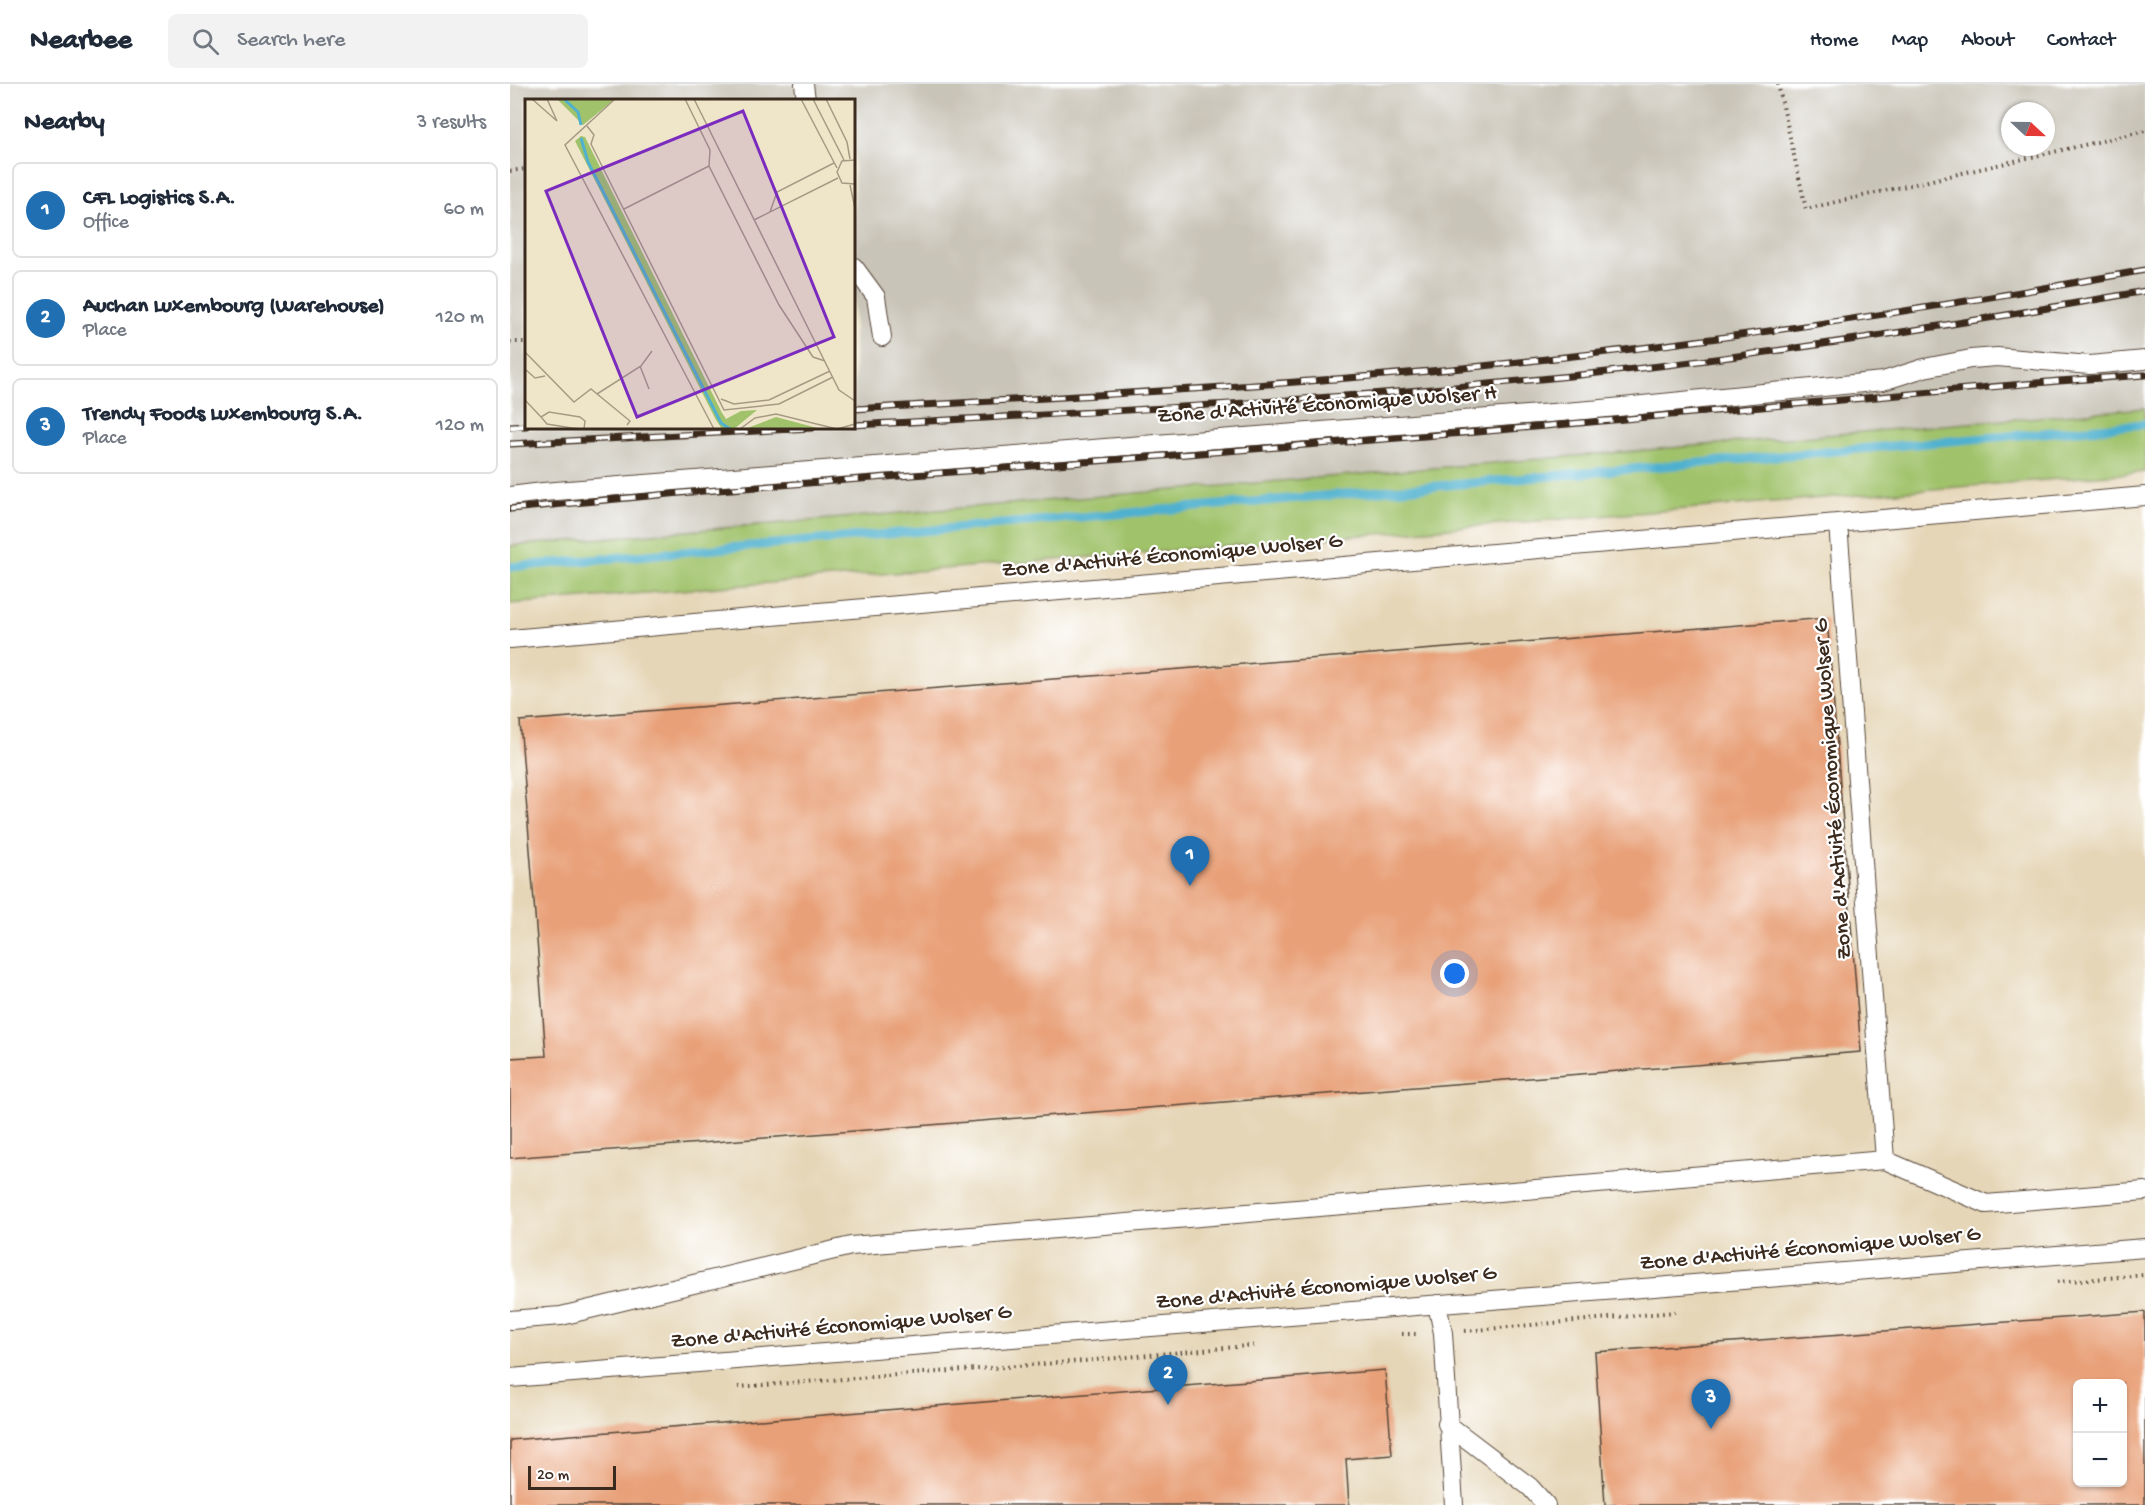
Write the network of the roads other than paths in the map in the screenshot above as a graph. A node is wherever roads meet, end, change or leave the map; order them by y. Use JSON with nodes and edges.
{"nodes":[{"id":1,"x":804,"y":84,"type":"edge"},
{"id":2,"x":806,"y":99,"type":"edge"},
{"id":3,"x":855,"y":268,"type":"edge"},
{"id":4,"x":882,"y":337,"type":"dead end"},
{"id":5,"x":2145,"y":360,"type":"edge"},
{"id":6,"x":510,"y":496,"type":"edge"},
{"id":7,"x":2145,"y":496,"type":"edge"},
{"id":8,"x":1838,"y":523,"type":"junction"},
{"id":9,"x":510,"y":639,"type":"edge"},
{"id":10,"x":1885,"y":1160,"type":"junction"},
{"id":11,"x":2145,"y":1191,"type":"edge"},
{"id":12,"x":2145,"y":1248,"type":"edge"},
{"id":13,"x":1437,"y":1304,"type":"junction"},
{"id":14,"x":510,"y":1320,"type":"edge"},
{"id":15,"x":510,"y":1378,"type":"edge"},
{"id":16,"x":1447,"y":1424,"type":"junction"},
{"id":17,"x":1454,"y":1505,"type":"edge"},
{"id":18,"x":1546,"y":1505,"type":"edge"}],
"edges":[{"from":1,"to":2,"type":"lane"},
{"from":3,"to":4,"type":"lane"},
{"from":5,"to":6,"type":"lane","name":"Zone d'Activité Économique Wolser H"},
{"from":7,"to":8,"type":"lane","name":"Zone d'Activité Économique Wolser G"},
{"from":8,"to":9,"type":"lane","name":"Zone d'Activité Économique Wolser G"},
{"from":8,"to":10,"type":"lane","name":"Zone d'Activité Économique Wolser G"},
{"from":10,"to":11,"type":"lane","name":"Zone d'Activité Économique Wolser G"},
{"from":10,"to":14,"type":"lane","name":"Zone d'Activité Économique Wolser G"},
{"from":12,"to":13,"type":"lane","name":"Zone d'Activité Économique Wolser G"},
{"from":13,"to":15,"type":"lane","name":"Zone d'Activité Économique Wolser G"},
{"from":13,"to":16,"type":"lane"},
{"from":16,"to":17,"type":"lane"},
{"from":16,"to":18,"type":"lane"}]}
